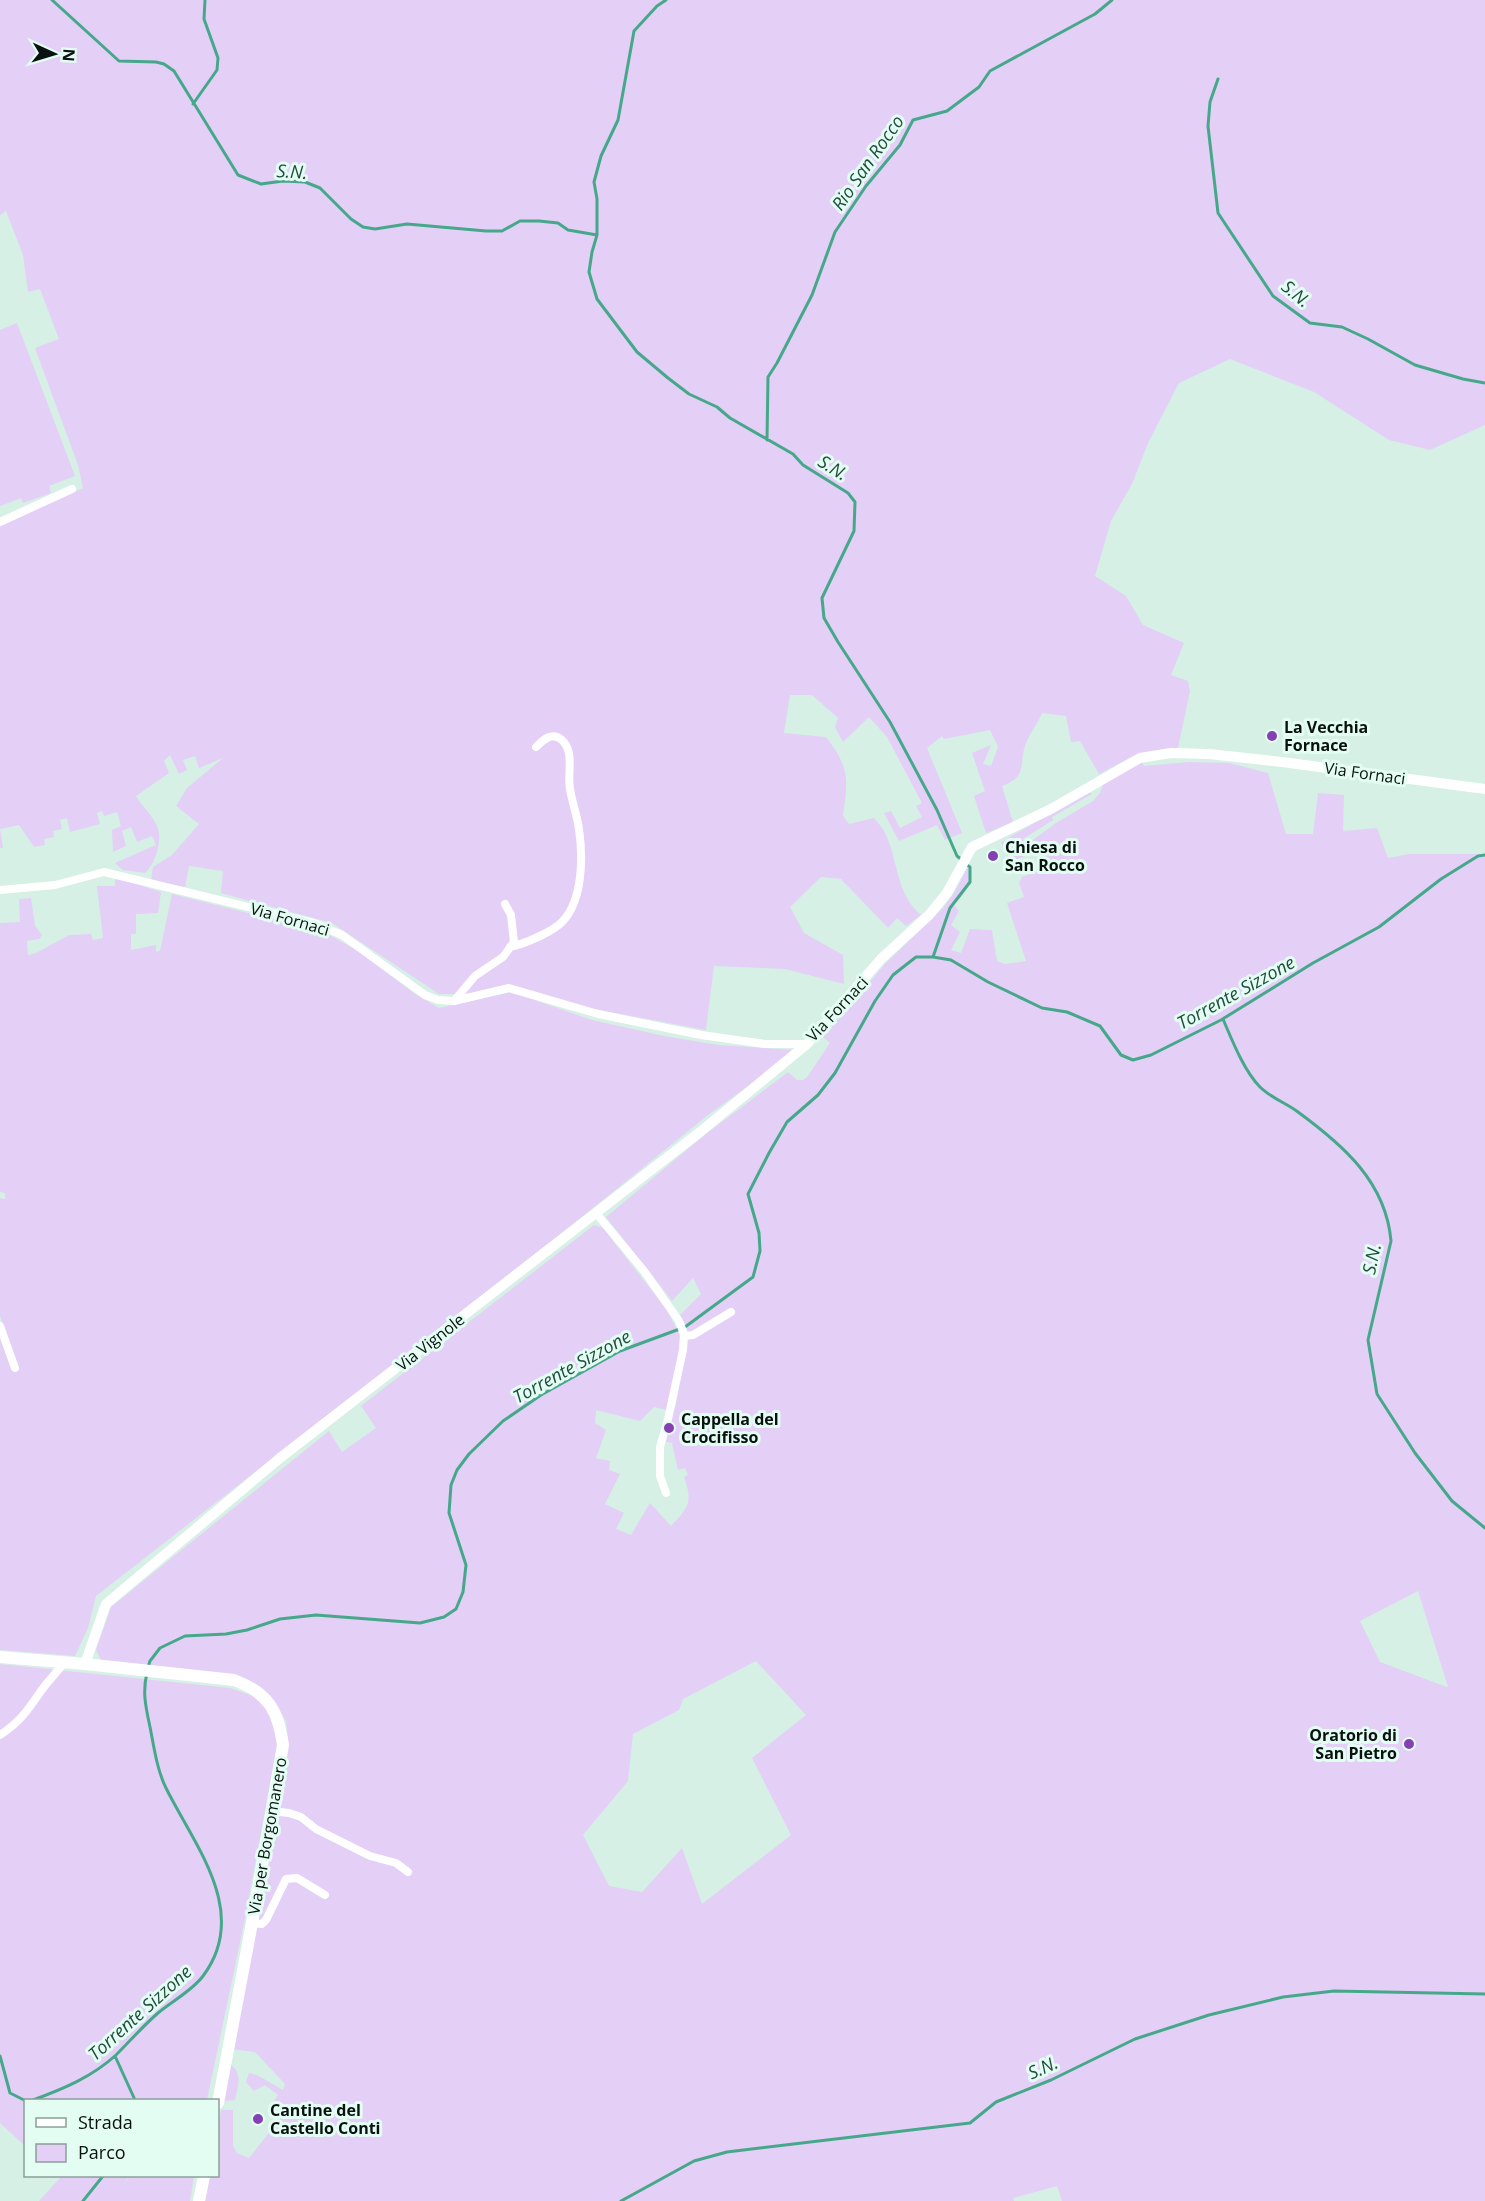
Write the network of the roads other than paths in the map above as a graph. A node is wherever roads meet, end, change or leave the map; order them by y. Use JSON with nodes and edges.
{"nodes":[{"id":1,"x":72,"y":489,"type":"dead end"},
{"id":2,"x":0,"y":522,"type":"edge"},
{"id":3,"x":536,"y":747,"type":"dead end"},
{"id":4,"x":1485,"y":789,"type":"edge"},
{"id":5,"x":0,"y":890,"type":"edge"},
{"id":6,"x":505,"y":904,"type":"dead end"},
{"id":7,"x":510,"y":947,"type":"junction"},
{"id":8,"x":454,"y":1001,"type":"junction"},
{"id":9,"x":807,"y":1044,"type":"junction"},
{"id":10,"x":596,"y":1213,"type":"junction"},
{"id":11,"x":732,"y":1312,"type":"dead end"},
{"id":12,"x":0,"y":1326,"type":"edge"},
{"id":13,"x":684,"y":1335,"type":"junction"},
{"id":14,"x":15,"y":1368,"type":"dead end"},
{"id":15,"x":666,"y":1493,"type":"dead end"},
{"id":16,"x":0,"y":1657,"type":"edge"},
{"id":17,"x":65,"y":1662,"type":"junction"},
{"id":18,"x":85,"y":1664,"type":"junction"},
{"id":19,"x":0,"y":1735,"type":"edge"},
{"id":20,"x":271,"y":1811,"type":"junction"},
{"id":21,"x":408,"y":1872,"type":"dead end"},
{"id":22,"x":325,"y":1895,"type":"dead end"},
{"id":23,"x":252,"y":1923,"type":"junction"},
{"id":24,"x":219,"y":2099,"type":"edge"},
{"id":25,"x":204,"y":2177,"type":"edge"},
{"id":26,"x":199,"y":2201,"type":"edge"}],
"edges":[{"from":1,"to":2,"type":"street"},
{"from":3,"to":7,"type":"street"},
{"from":4,"to":9,"type":"street","name":"Via Fornaci"},
{"from":5,"to":8,"type":"street","name":"Via Fornaci"},
{"from":6,"to":7,"type":"street"},
{"from":7,"to":8,"type":"street"},
{"from":8,"to":9,"type":"street","name":"Via Fornaci"},
{"from":9,"to":10,"type":"street","name":"Via Vignole"},
{"from":10,"to":13,"type":"street"},
{"from":10,"to":18,"type":"street","name":"Via Vignole"},
{"from":11,"to":13,"type":"street"},
{"from":12,"to":14,"type":"street"},
{"from":13,"to":15,"type":"street"},
{"from":16,"to":17,"type":"main road","name":"Via per Borgomanero"},
{"from":17,"to":18,"type":"main road","name":"Via per Borgomanero"},
{"from":17,"to":19,"type":"street"},
{"from":18,"to":20,"type":"main road","name":"Via per Borgomanero"},
{"from":20,"to":21,"type":"street"},
{"from":20,"to":23,"type":"main road","name":"Via per Borgomanero"},
{"from":22,"to":23,"type":"street"},
{"from":23,"to":24,"type":"main road","name":"Via per Borgomanero"},
{"from":25,"to":26,"type":"main road"}]}
